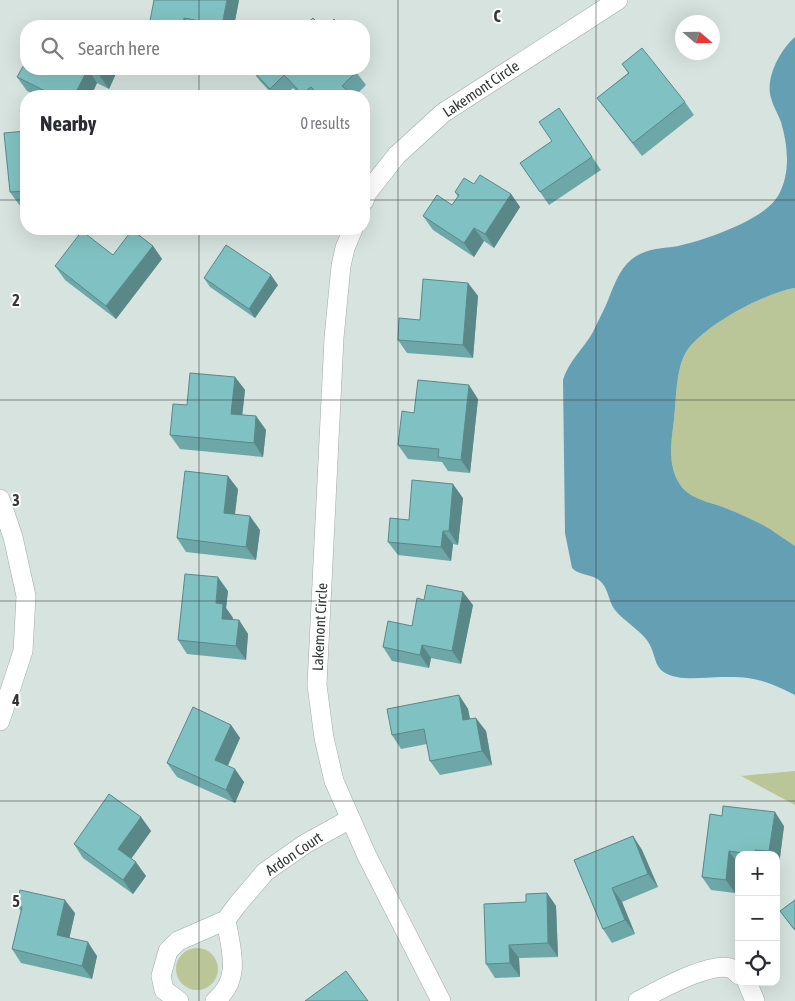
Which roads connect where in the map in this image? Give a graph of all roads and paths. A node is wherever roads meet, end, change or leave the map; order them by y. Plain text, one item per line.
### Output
1 (618, 0) edge
2 (370, 189) edge
3 (350, 235) edge
4 (0, 499) edge
5 (0, 721) edge
6 (350, 819) junction
7 (226, 920) junction
8 (735, 972) edge
9 (749, 986) edge
10 (179, 1001) edge
11 (215, 1001) edge
12 (441, 1001) edge
13 (638, 1001) edge
14 (755, 1001) edge

1 - 2 street, Lakemont Circle
3 - 6 street, Lakemont Circle
4 - 5 street
6 - 7 street, Ardon Court
6 - 12 street, Lakemont Circle
7 - 10 street
7 - 11 street
8 - 13 street
9 - 14 street

